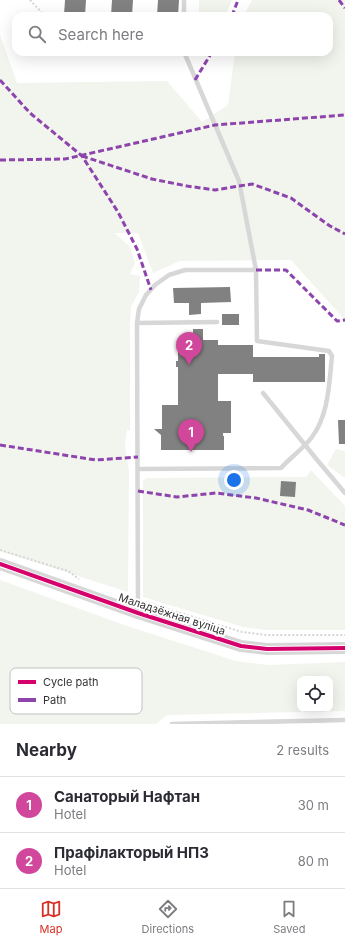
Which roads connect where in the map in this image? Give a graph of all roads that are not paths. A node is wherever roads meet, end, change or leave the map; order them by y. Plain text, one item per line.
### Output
1 (184, 0) edge
2 (184, 12) edge
3 (186, 56) edge
4 (256, 270) junction
5 (217, 322) dead end
6 (137, 323) junction
7 (263, 393) dead end
8 (304, 445) junction
9 (138, 469) junction
10 (345, 493) edge
11 (0, 564) edge
12 (138, 613) junction
13 (345, 648) edge
14 (345, 720) edge
15 (172, 724) edge

1 - 2 lane
3 - 4 lane
4 - 6 lane
4 - 8 lane
5 - 6 lane
6 - 9 lane
7 - 8 lane
8 - 9 lane
8 - 10 lane
9 - 12 lane
11 - 12 street, Маладзёжная вуліца
12 - 13 street, Маладзёжная вуліца
14 - 15 lane

